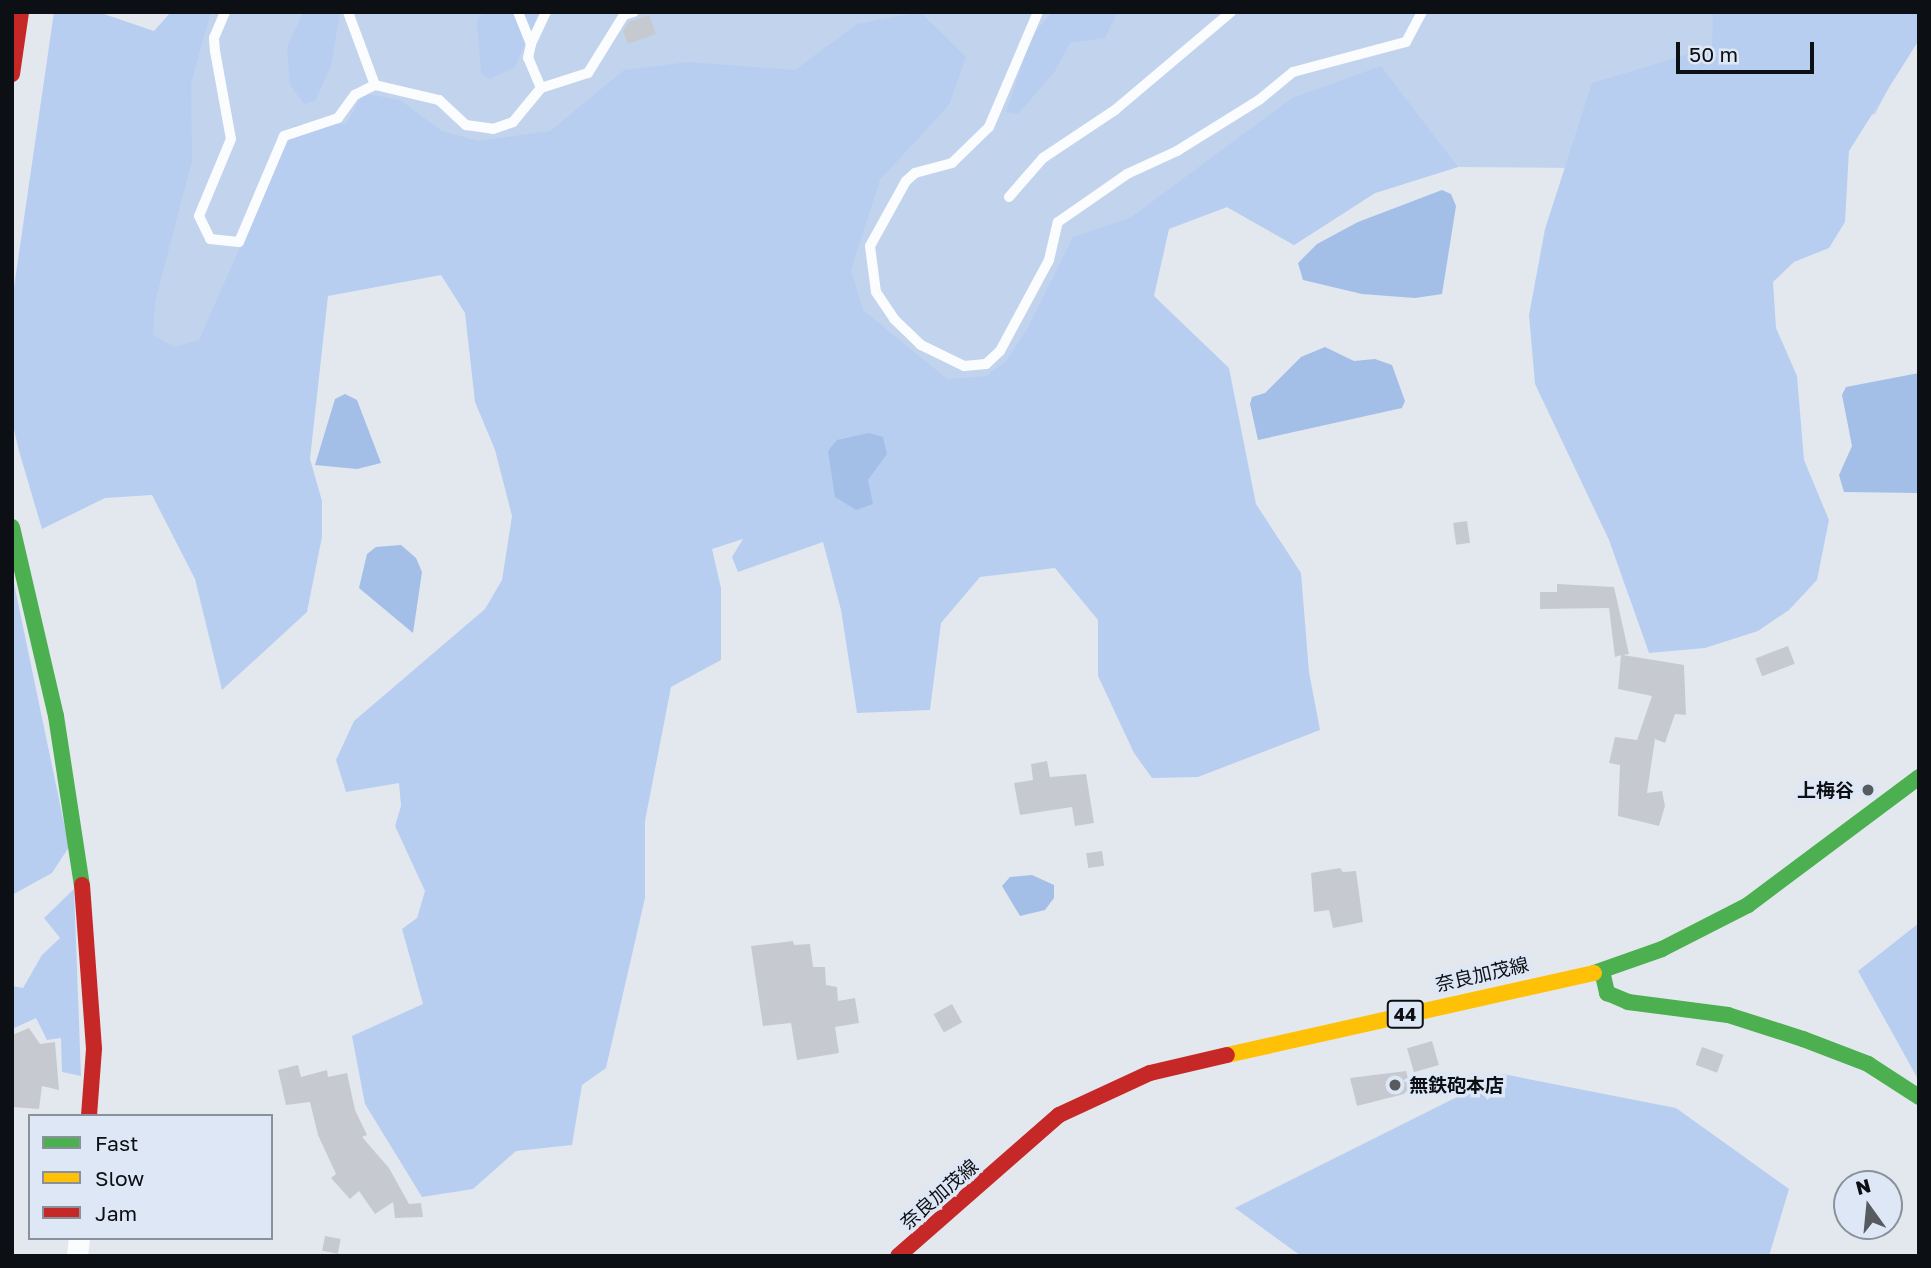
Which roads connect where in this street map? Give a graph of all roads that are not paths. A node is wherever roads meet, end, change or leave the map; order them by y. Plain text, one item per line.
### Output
1 (21, 12) edge
2 (225, 12) edge
3 (348, 12) edge
4 (518, 12) edge
5 (546, 12) edge
6 (634, 12) edge
7 (1038, 12) edge
8 (1231, 12) edge
9 (1422, 12) edge
10 (531, 44) junction
11 (12, 74) edge
12 (375, 85) junction
13 (541, 88) junction
14 (1009, 197) dead end
15 (12, 527) edge
16 (1919, 776) edge
17 (1602, 971) junction
18 (1919, 1097) edge
19 (89, 1114) edge
20 (898, 1256) edge

1 - 11 main road
2 - 12 lane
3 - 12 lane
4 - 10 lane
5 - 10 lane
6 - 13 lane
7 - 9 lane
8 - 14 lane
10 - 13 lane
12 - 13 lane
15 - 19 main road
16 - 17 main road, 奈良加茂線 / 44
17 - 18 main road
17 - 20 main road, 奈良加茂線 / 44

